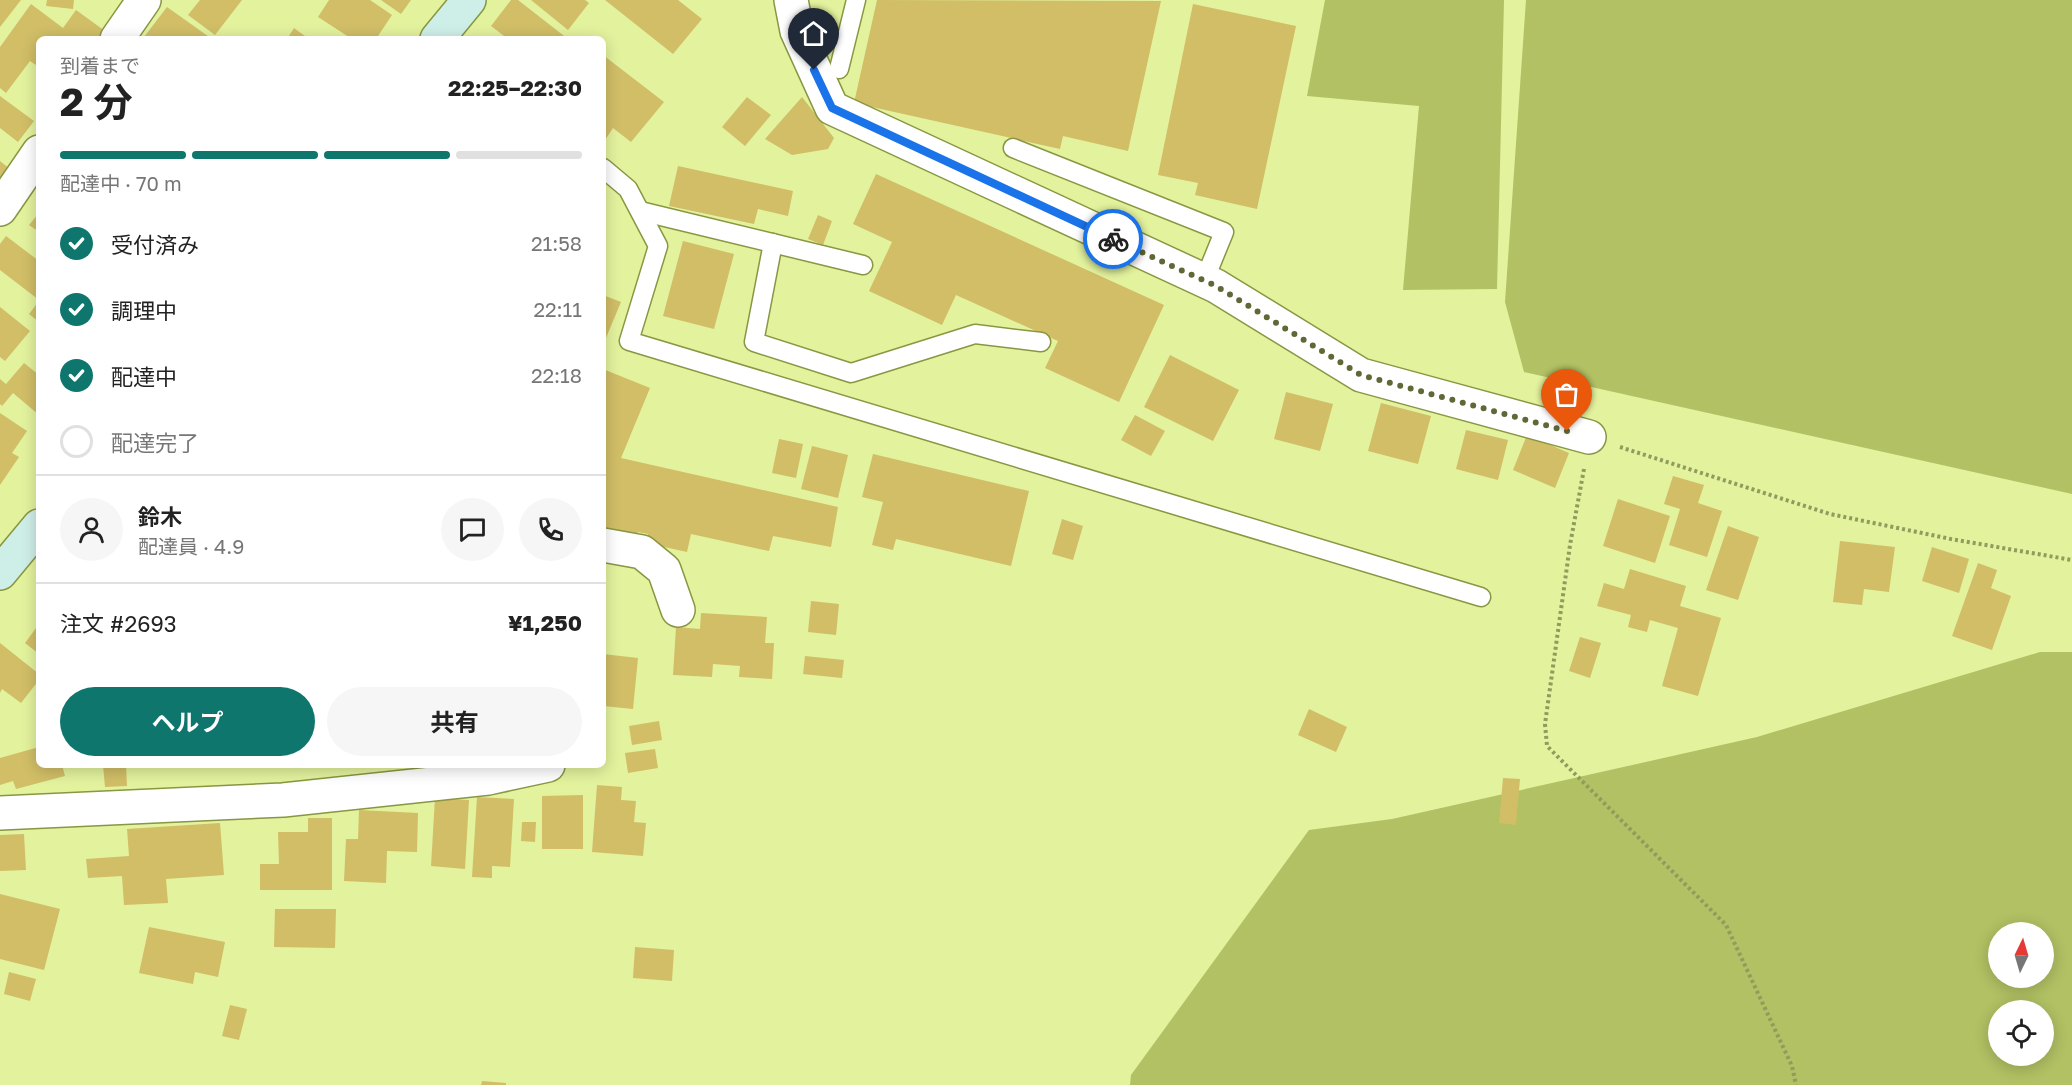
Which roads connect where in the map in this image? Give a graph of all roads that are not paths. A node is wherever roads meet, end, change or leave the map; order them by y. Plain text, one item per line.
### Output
1 (144, 0) edge
2 (469, 0) edge
3 (791, 0) edge
4 (856, 0) edge
5 (119, 36) edge
6 (444, 36) edge
7 (839, 69) dead end
8 (1013, 148) dead end
9 (36, 156) edge
10 (606, 171) edge
11 (0, 209) edge
12 (640, 211) junction
13 (773, 243) junction
14 (863, 265) dead end
15 (1204, 280) junction
16 (1041, 342) dead end
17 (1589, 437) road end
18 (36, 530) edge
19 (606, 546) edge
20 (0, 573) edge
21 (1481, 597) dead end
22 (678, 610) dead end
23 (534, 768) edge
24 (0, 813) edge

1 - 5 street
2 - 6 main road
3 - 15 street
4 - 7 lane
8 - 15 lane
9 - 11 street
10 - 12 lane
12 - 13 lane
12 - 21 lane
13 - 14 lane
13 - 16 lane
15 - 17 street
18 - 20 main road
19 - 22 street
23 - 24 street

